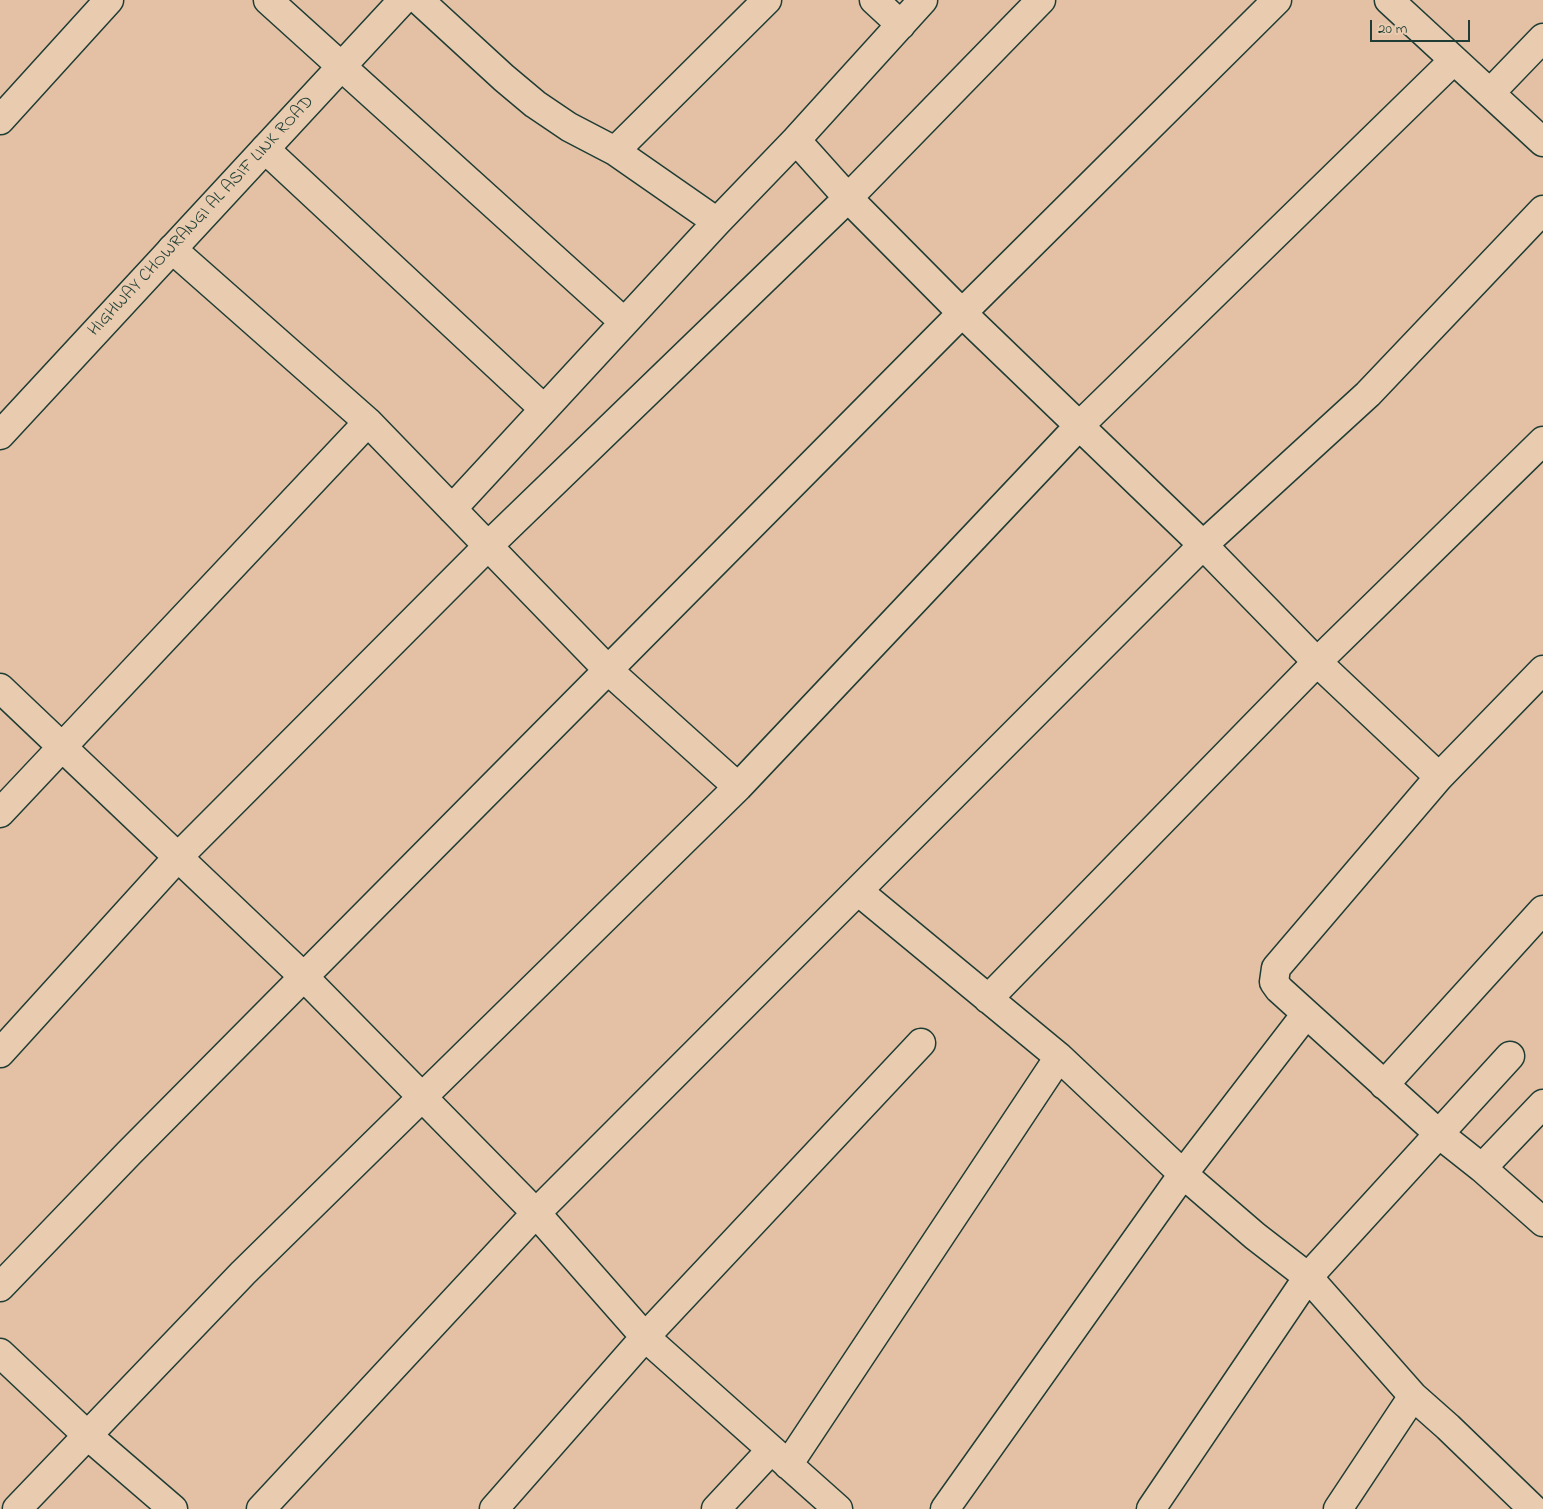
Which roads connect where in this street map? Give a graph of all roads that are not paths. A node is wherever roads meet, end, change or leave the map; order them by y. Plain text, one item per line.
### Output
1 (109, 0) edge
2 (268, 0) edge
3 (403, 0) edge
4 (419, 0) edge
5 (768, 0) edge
6 (874, 0) edge
7 (923, 0) edge
8 (1040, 0) edge
9 (1277, 0) edge
10 (1389, 0) edge
11 (901, 24) junction
12 (1543, 38) edge
13 (1454, 60) junction
14 (342, 67) junction
15 (1490, 93) junction
16 (0, 120) edge
17 (796, 140) junction
18 (1543, 142) edge
19 (265, 149) junction
20 (615, 151) junction
21 (848, 198) junction
22 (1543, 210) edge
23 (717, 222) junction
24 (172, 250) junction
25 (962, 313) junction
26 (624, 322) junction
27 (544, 409) junction
28 (368, 422) junction
29 (1078, 427) junction
30 (0, 435) edge
31 (1543, 441) edge
32 (452, 508) junction
33 (1203, 545) junction
34 (488, 546) junction
35 (1317, 662) junction
36 (609, 670) junction
37 (1543, 670) edge
38 (0, 688) edge
39 (63, 747) junction
40 (1440, 777) junction
41 (738, 787) junction
42 (0, 813) edge
43 (178, 857) junction
44 (858, 891) junction
45 (1543, 910) edge
46 (304, 977) junction
47 (988, 999) junction
48 (1306, 1014) junction
49 (921, 1043) dead end
50 (0, 1053) edge
51 (1510, 1056) dead end
52 (1059, 1057) junction
53 (1384, 1084) junction
54 (421, 1097) junction
55 (1543, 1104) edge
56 (1439, 1134) junction
57 (1482, 1168) junction
58 (1183, 1174) junction
59 (536, 1213) junction
60 (1543, 1222) edge
61 (1308, 1277) junction
62 (0, 1287) edge
63 (645, 1337) junction
64 (0, 1353) edge
65 (1413, 1396) junction
66 (87, 1435) junction
67 (779, 1458) junction
68 (17, 1509) edge
69 (173, 1509) edge
70 (261, 1509) edge
71 (494, 1509) edge
72 (716, 1509) edge
73 (838, 1509) edge
74 (945, 1509) edge
75 (1151, 1509) edge
76 (1338, 1509) edge
77 (1533, 1509) edge

1 - 16 street
2 - 14 street
3 - 14 street, HIGHWAY CHOWRANGI AL ASIF LINK ROAD
4 - 20 street
5 - 20 street
6 - 11 street
7 - 11 street
8 - 21 street
9 - 25 street
10 - 13 street
11 - 17 street
12 - 15 street
13 - 15 street
13 - 29 street
14 - 19 street, HIGHWAY CHOWRANGI AL ASIF LINK ROAD
14 - 26 street
15 - 18 street
17 - 21 street
17 - 23 street
19 - 24 street, HIGHWAY CHOWRANGI AL ASIF LINK ROAD
19 - 27 street
20 - 23 street
21 - 25 street
21 - 34 street
22 - 33 street
23 - 26 street
24 - 28 street
24 - 30 street, HIGHWAY CHOWRANGI AL ASIF LINK ROAD
25 - 29 street
25 - 36 street
26 - 27 street
27 - 32 street
28 - 32 street
28 - 39 street
29 - 33 street
29 - 41 street
31 - 35 street
32 - 34 street
33 - 35 street
33 - 44 street
34 - 36 street
34 - 43 street
35 - 40 street
35 - 47 street
36 - 41 street
36 - 46 street
37 - 40 street
38 - 39 street
39 - 42 street
39 - 43 street
40 - 48 street
41 - 54 street
43 - 46 street
43 - 50 street
44 - 47 street
44 - 59 street
45 - 53 street
46 - 54 street
46 - 62 street
47 - 52 street
48 - 53 street
48 - 58 street
49 - 63 street
51 - 56 street
52 - 58 street
52 - 67 street
53 - 56 street
54 - 59 street
54 - 66 street
55 - 57 street
56 - 57 street
56 - 61 street
57 - 60 street
58 - 61 street
58 - 74 street
59 - 63 street
59 - 70 street
61 - 65 street
61 - 75 street
63 - 67 street
63 - 71 street
64 - 66 street
65 - 76 street
65 - 77 street
66 - 68 street
66 - 69 street
67 - 72 street
67 - 73 street

